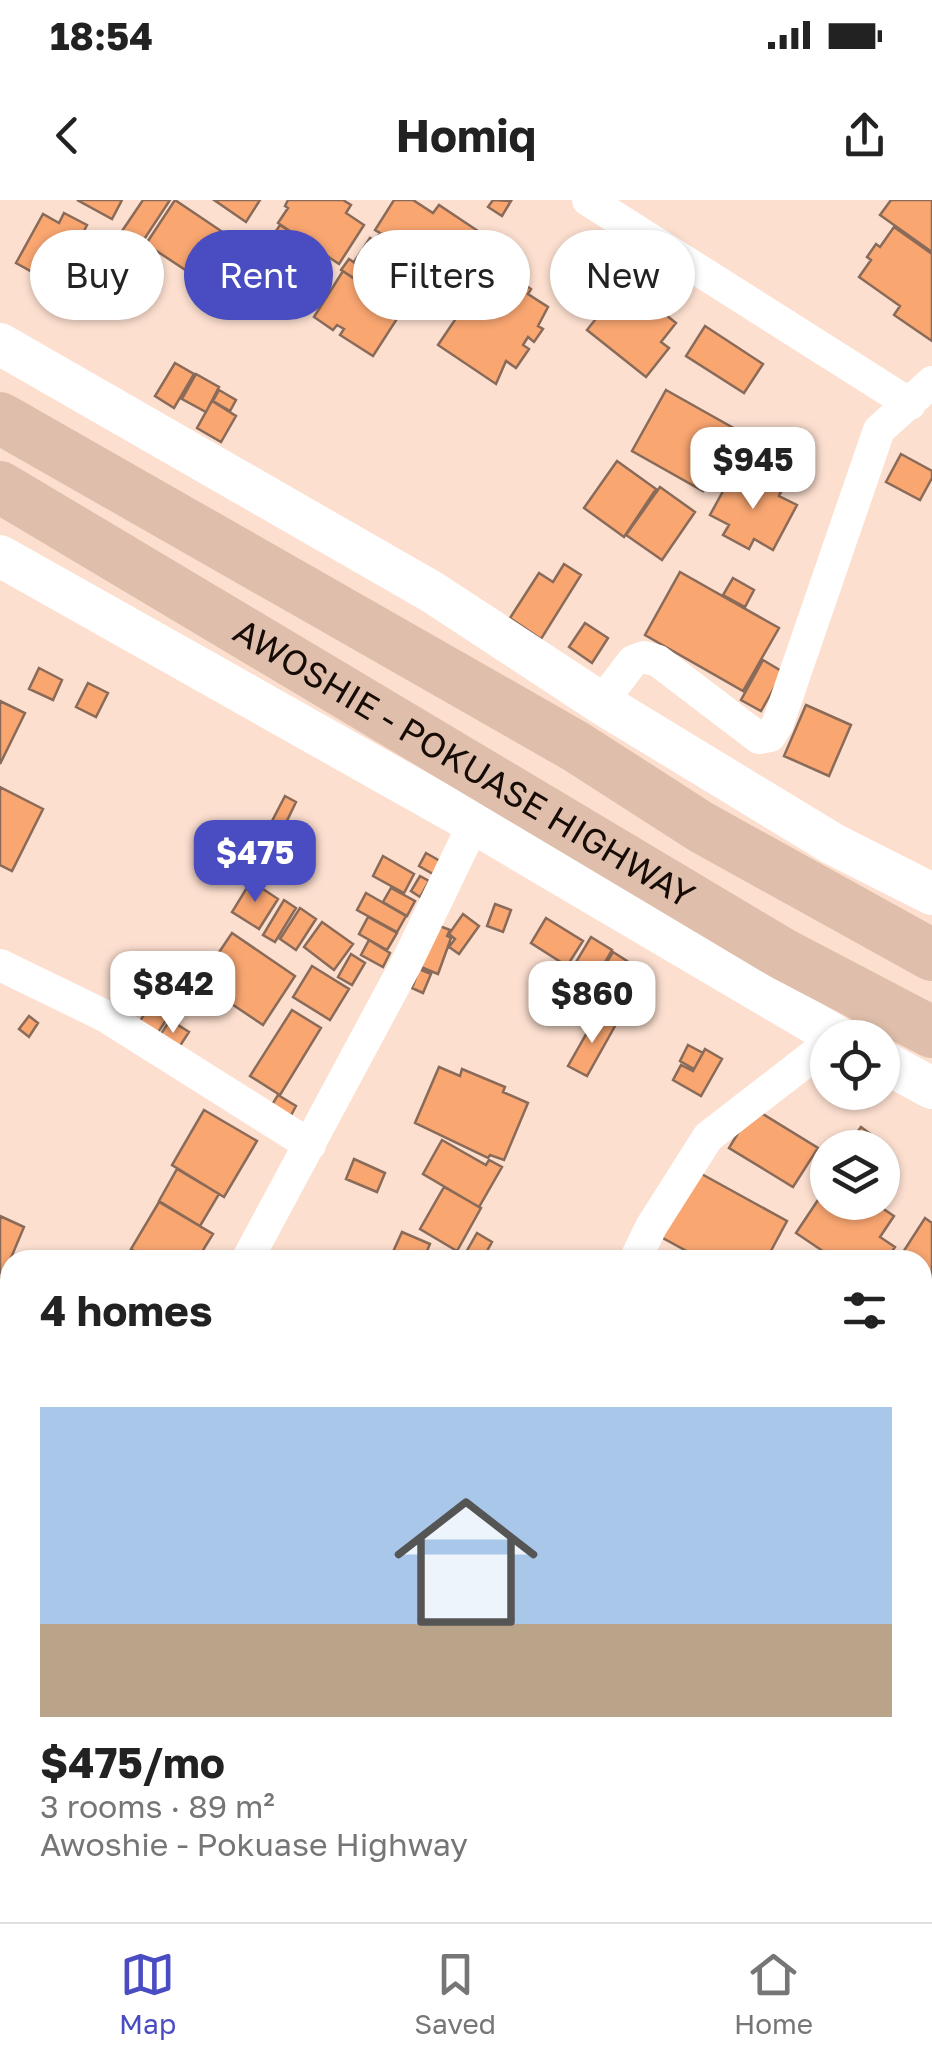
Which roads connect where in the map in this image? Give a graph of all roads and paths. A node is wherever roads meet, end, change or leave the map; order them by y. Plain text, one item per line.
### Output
1 (588, 200) edge
2 (0, 344) edge
3 (921, 393) edge
4 (0, 418) edge
5 (0, 487) edge
6 (0, 556) edge
7 (601, 703) junction
8 (474, 824) junction
9 (701, 827) junction
10 (648, 871) junction
11 (932, 894) edge
12 (932, 955) edge
13 (0, 965) edge
14 (810, 1021) edge
15 (932, 1032) edge
16 (810, 1058) edge
17 (900, 1071) edge
18 (932, 1088) edge
19 (310, 1145) junction
20 (252, 1250) edge
21 (640, 1250) edge

1 - 3 street
2 - 7 street
3 - 7 street
4 - 9 main road, AWOSHIE - POKUASE HIGHWAY
5 - 10 main road, AWOSHIE - POKUASE HIGHWAY
6 - 8 street
7 - 11 street
8 - 14 street
8 - 19 street
9 - 10 main road
9 - 12 main road, AWOSHIE - POKUASE HIGHWAY
10 - 15 main road, AWOSHIE - POKUASE HIGHWAY
13 - 19 street
16 - 21 street
17 - 18 street
19 - 20 street

